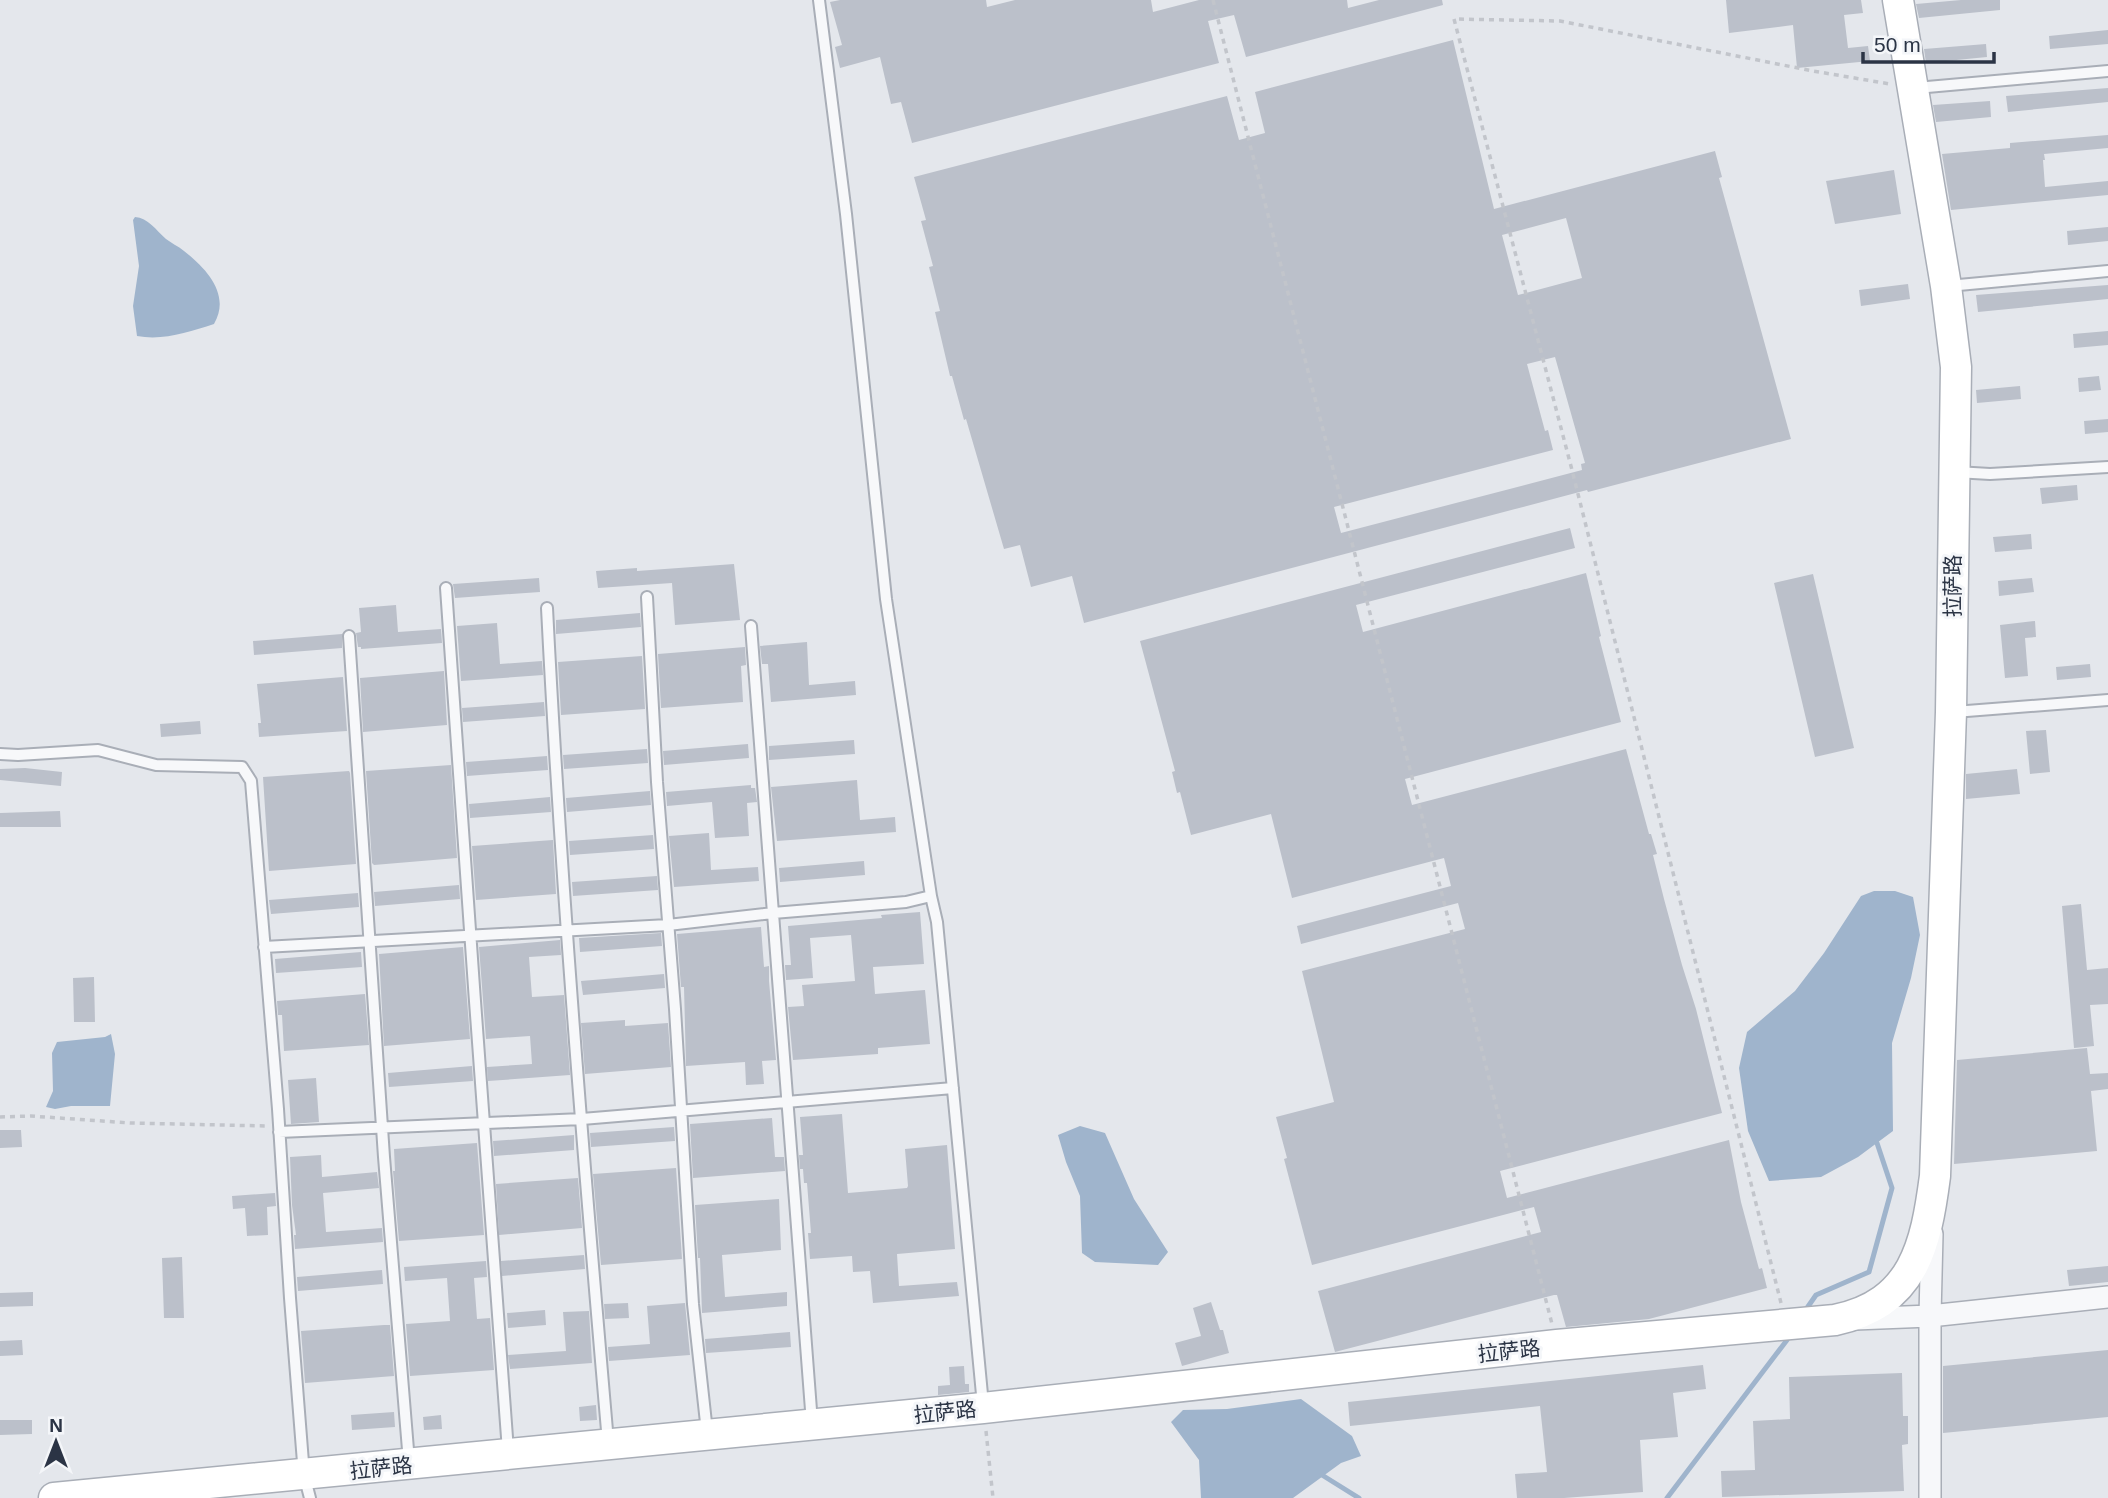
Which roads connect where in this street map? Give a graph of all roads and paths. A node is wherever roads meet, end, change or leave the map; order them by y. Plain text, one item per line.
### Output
1 (819, 0) edge
2 (1213, 0) edge
3 (1898, 0) edge
4 (2108, 71) edge
5 (1913, 88) junction
6 (2108, 271) edge
7 (1946, 286) junction
8 (2108, 467) edge
9 (1953, 472) junction
10 (446, 588) dead end
11 (647, 597) dead end
12 (547, 608) dead end
13 (751, 626) dead end
14 (349, 636) dead end
15 (2108, 700) edge
16 (1951, 712) junction
17 (0, 754) edge
18 (931, 896) junction
19 (773, 913) junction
20 (668, 925) junction
21 (568, 930) junction
22 (471, 937) junction
23 (369, 940) junction
24 (264, 947) junction
25 (953, 1088) junction
26 (788, 1102) junction
27 (681, 1110) junction
28 (0, 1117) edge
29 (582, 1119) junction
30 (483, 1124) junction
31 (382, 1126) junction
32 (279, 1130) junction
33 (1935, 1176) junction
34 (2108, 1297) edge
35 (1930, 1315) junction
36 (1835, 1321) junction
37 (1788, 1325) junction
38 (1557, 1345) junction
39 (983, 1408) junction
40 (812, 1425) junction
41 (707, 1436) junction
42 (608, 1445) junction
43 (509, 1455) junction
44 (410, 1465) junction
45 (307, 1487) edge
46 (54, 1498) edge
47 (993, 1498) edge
48 (1930, 1498) edge

1 - 18 lane
2 - 38 path
3 - 5 street, 拉萨路
4 - 5 lane
5 - 7 street, 拉萨路
5 - 37 path
6 - 7 lane
7 - 9 street, 拉萨路
8 - 9 lane
9 - 16 street, 拉萨路
10 - 22 lane
11 - 20 lane
12 - 21 lane
13 - 19 lane
14 - 23 lane
15 - 16 lane
16 - 33 street, 拉萨路
17 - 24 lane
18 - 19 lane
18 - 25 lane
19 - 20 lane
19 - 26 lane
20 - 21 lane
20 - 27 lane
21 - 22 lane
21 - 29 lane
22 - 23 lane
22 - 30 lane
23 - 24 lane
23 - 31 lane
24 - 32 lane
25 - 26 lane
25 - 39 lane
26 - 27 lane
26 - 40 lane
27 - 29 lane
27 - 41 lane
28 - 32 path
29 - 30 lane
29 - 42 lane
30 - 31 lane
30 - 43 lane
31 - 32 lane
31 - 44 lane
32 - 45 lane
33 - 35 street, 拉萨路
33 - 36 street, 拉萨路
34 - 35 street
35 - 36 street, 拉萨路
35 - 48 street
36 - 37 street, 拉萨路
37 - 38 street, 拉萨路
38 - 39 street, 拉萨路
39 - 40 street, 拉萨路
39 - 47 path
40 - 41 street, 拉萨路
41 - 42 street, 拉萨路
42 - 43 street, 拉萨路
43 - 44 street, 拉萨路
44 - 45 street, 拉萨路
45 - 46 street, 拉萨路

